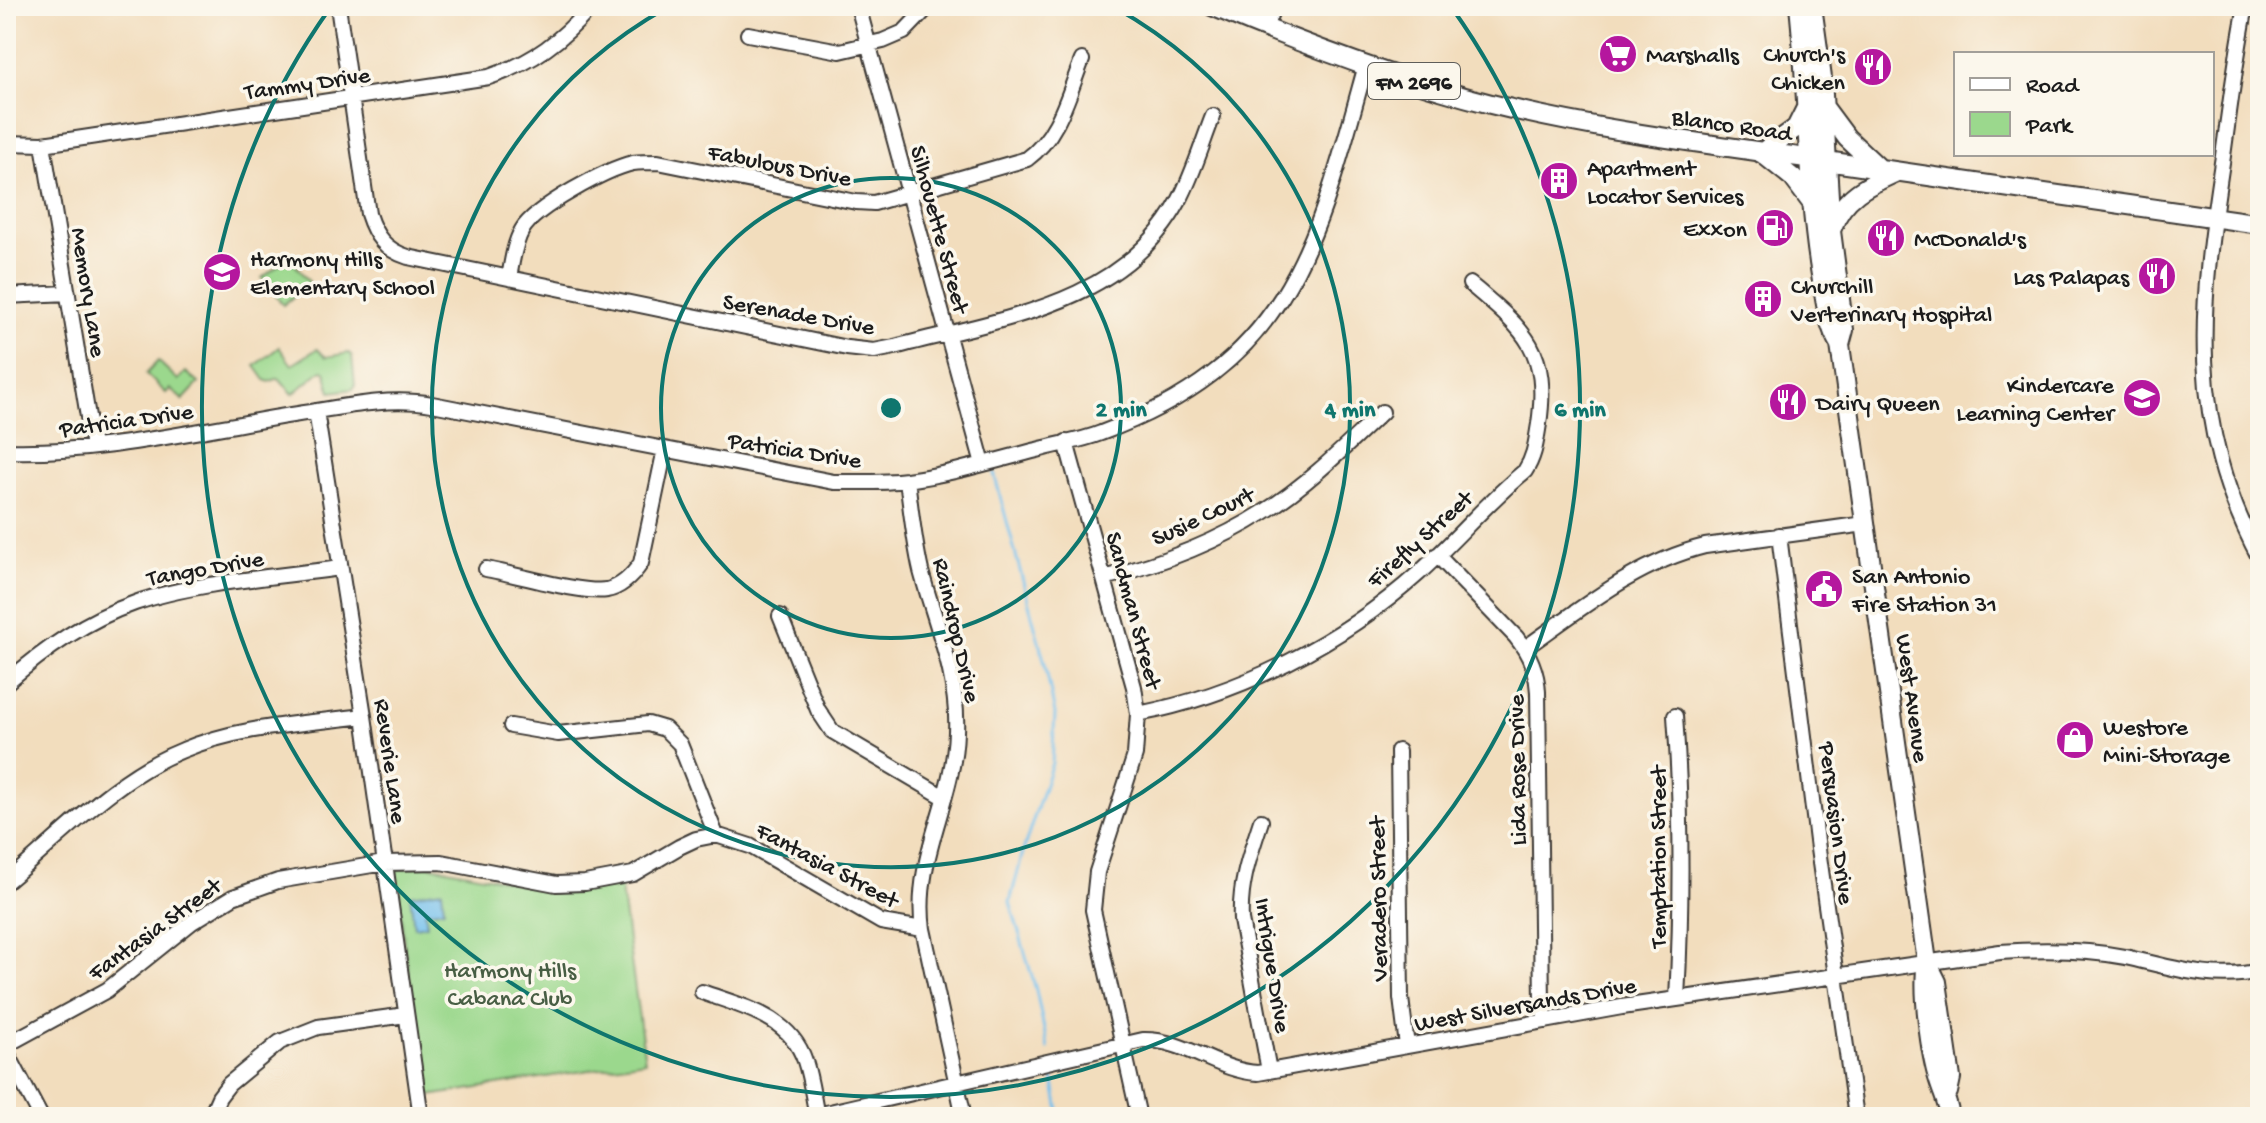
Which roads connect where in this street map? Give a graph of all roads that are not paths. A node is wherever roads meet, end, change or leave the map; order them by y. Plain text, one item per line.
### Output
1 (338, 6) edge
2 (592, 6) edge
3 (858, 6) edge
4 (929, 6) edge
5 (1212, 6) edge
6 (1274, 6) edge
7 (1799, 6) edge
8 (1812, 6) edge
9 (2246, 6) edge
10 (1265, 27) junction
11 (748, 34) dead end
12 (869, 45) junction
13 (1082, 60) dead end
14 (1366, 65) junction
15 (352, 98) junction
16 (1815, 104) junction
17 (1213, 116) dead end
18 (6, 143) edge
19 (43, 144) junction
20 (1761, 153) junction
21 (1818, 160) junction
22 (1889, 171) junction
23 (910, 194) junction
24 (1811, 202) junction
25 (2214, 218) junction
26 (2260, 224) edge
27 (1831, 231) junction
28 (509, 278) junction
29 (1470, 284) dead end
30 (68, 293) junction
31 (6, 296) edge
32 (946, 333) junction
33 (1840, 345) junction
34 (316, 411) junction
35 (1382, 412) dead end
36 (1066, 442) junction
37 (93, 447) junction
38 (665, 449) junction
39 (6, 451) edge
40 (983, 464) junction
41 (907, 480) junction
42 (1865, 524) junction
43 (1779, 535) junction
44 (1437, 555) junction
45 (2260, 559) edge
46 (340, 568) junction
47 (486, 569) dead end
48 (1104, 578) junction
49 (780, 616) dead end
50 (1525, 648) junction
51 (7, 682) edge
52 (1138, 714) junction
53 (364, 716) junction
54 (1675, 716) dead end
55 (511, 726) dead end
56 (1398, 751) dead end
57 (944, 797) junction
58 (1261, 821) dead end
59 (716, 835) junction
60 (384, 863) junction
61 (6, 882) edge
62 (923, 929) junction
63 (1927, 962) junction
64 (2260, 971) edge
65 (1835, 976) junction
66 (702, 992) dead end
67 (1677, 999) junction
68 (406, 1015) junction
69 (1546, 1021) junction
70 (1122, 1045) junction
71 (1407, 1046) junction
72 (6, 1048) edge
73 (1269, 1071) junction
74 (956, 1083) junction
75 (817, 1116) edge
76 (41, 1117) edge
77 (210, 1117) edge
78 (421, 1117) edge
79 (808, 1117) edge
80 (964, 1117) edge
81 (1139, 1117) edge
82 (1856, 1117) edge
83 (1950, 1117) edge

1 - 15 street
2 - 15 street, Tammy Drive
3 - 12 street, Silhouette Street
4 - 12 street
5 - 10 main road, Blanco Road / FM 2696
6 - 10 street
7 - 16 main road, West Avenue
8 - 16 main road, West Avenue
9 - 25 street
10 - 14 main road, Blanco Road / FM 2696
11 - 12 street
12 - 23 street, Silhouette Street
13 - 23 street, Fabulous Drive
14 - 20 main road, Blanco Road / FM 2696
14 - 36 street, Patricia Drive
15 - 19 street, Tammy Drive
15 - 28 street, Serenade Drive
16 - 20 main road
16 - 21 main road, West Avenue
16 - 22 main road
17 - 32 street, Serenade Drive
18 - 19 street, Tammy Drive
19 - 30 street, Memory Lane
20 - 21 main road, Blanco Road / FM 2696
20 - 24 main road
21 - 22 main road, Blanco Road / FM 2696
21 - 24 main road, West Avenue
21 - 27 main road, West Avenue
22 - 25 main road, Blanco Road / FM 2696
22 - 27 main road
23 - 28 street, Fabulous Drive
23 - 32 street, Silhouette Street
24 - 33 main road, West Avenue
25 - 26 main road, Blanco Road / FM 2696
25 - 45 street
27 - 33 main road, West Avenue
28 - 32 street, Serenade Drive
29 - 44 street, Firefly Street
30 - 31 street
30 - 37 street, Memory Lane
32 - 40 street, Silhouette Street
33 - 42 main road, West Avenue
34 - 37 street, Patricia Drive
34 - 38 street, Patricia Drive
34 - 46 street, Reverie Lane
35 - 48 street, Susie Court
36 - 40 street, Patricia Drive
36 - 48 street, Sandman Street
37 - 39 street, Patricia Drive
38 - 41 street, Patricia Drive
38 - 47 street
40 - 41 street, Patricia Drive
41 - 57 street, Raindrop Drive
42 - 43 street
42 - 63 main road, West Avenue
43 - 50 street
43 - 65 street, Persuasion Drive
44 - 50 street, Lida Rose Drive
44 - 52 street, Firefly Street
46 - 51 street, Tango Drive
46 - 53 street, Reverie Lane
48 - 52 street, Sandman Street
49 - 57 street
50 - 69 street, Lida Rose Drive
52 - 70 street, Sandman Street
53 - 60 street, Reverie Lane
53 - 61 street
54 - 67 street, Temptation Street
55 - 59 street
56 - 71 street, Veradero Street
57 - 62 street, Raindrop Drive
58 - 73 street, Intrigue Drive
59 - 60 street, Fantasia Street
59 - 62 street, Fantasia Street
60 - 68 street, Reverie Lane
60 - 72 street, Fantasia Street
62 - 74 street, Raindrop Drive
63 - 64 street, West Silversands Drive
63 - 65 street, West Silversands Drive
63 - 83 main road, West Avenue
65 - 67 street, West Silversands Drive
65 - 82 street, Persuasion Drive
66 - 75 street
67 - 69 street, West Silversands Drive
68 - 77 street
68 - 78 street, Reverie Lane
69 - 71 street, West Silversands Drive
70 - 73 street, West Silversands Drive
70 - 74 street, West Silversands Drive
70 - 81 street, Sandman Street
71 - 73 street, West Silversands Drive
72 - 76 street
74 - 75 street, West Silversands Drive
74 - 80 street, Raindrop Drive
75 - 79 street, West Silversands Drive

